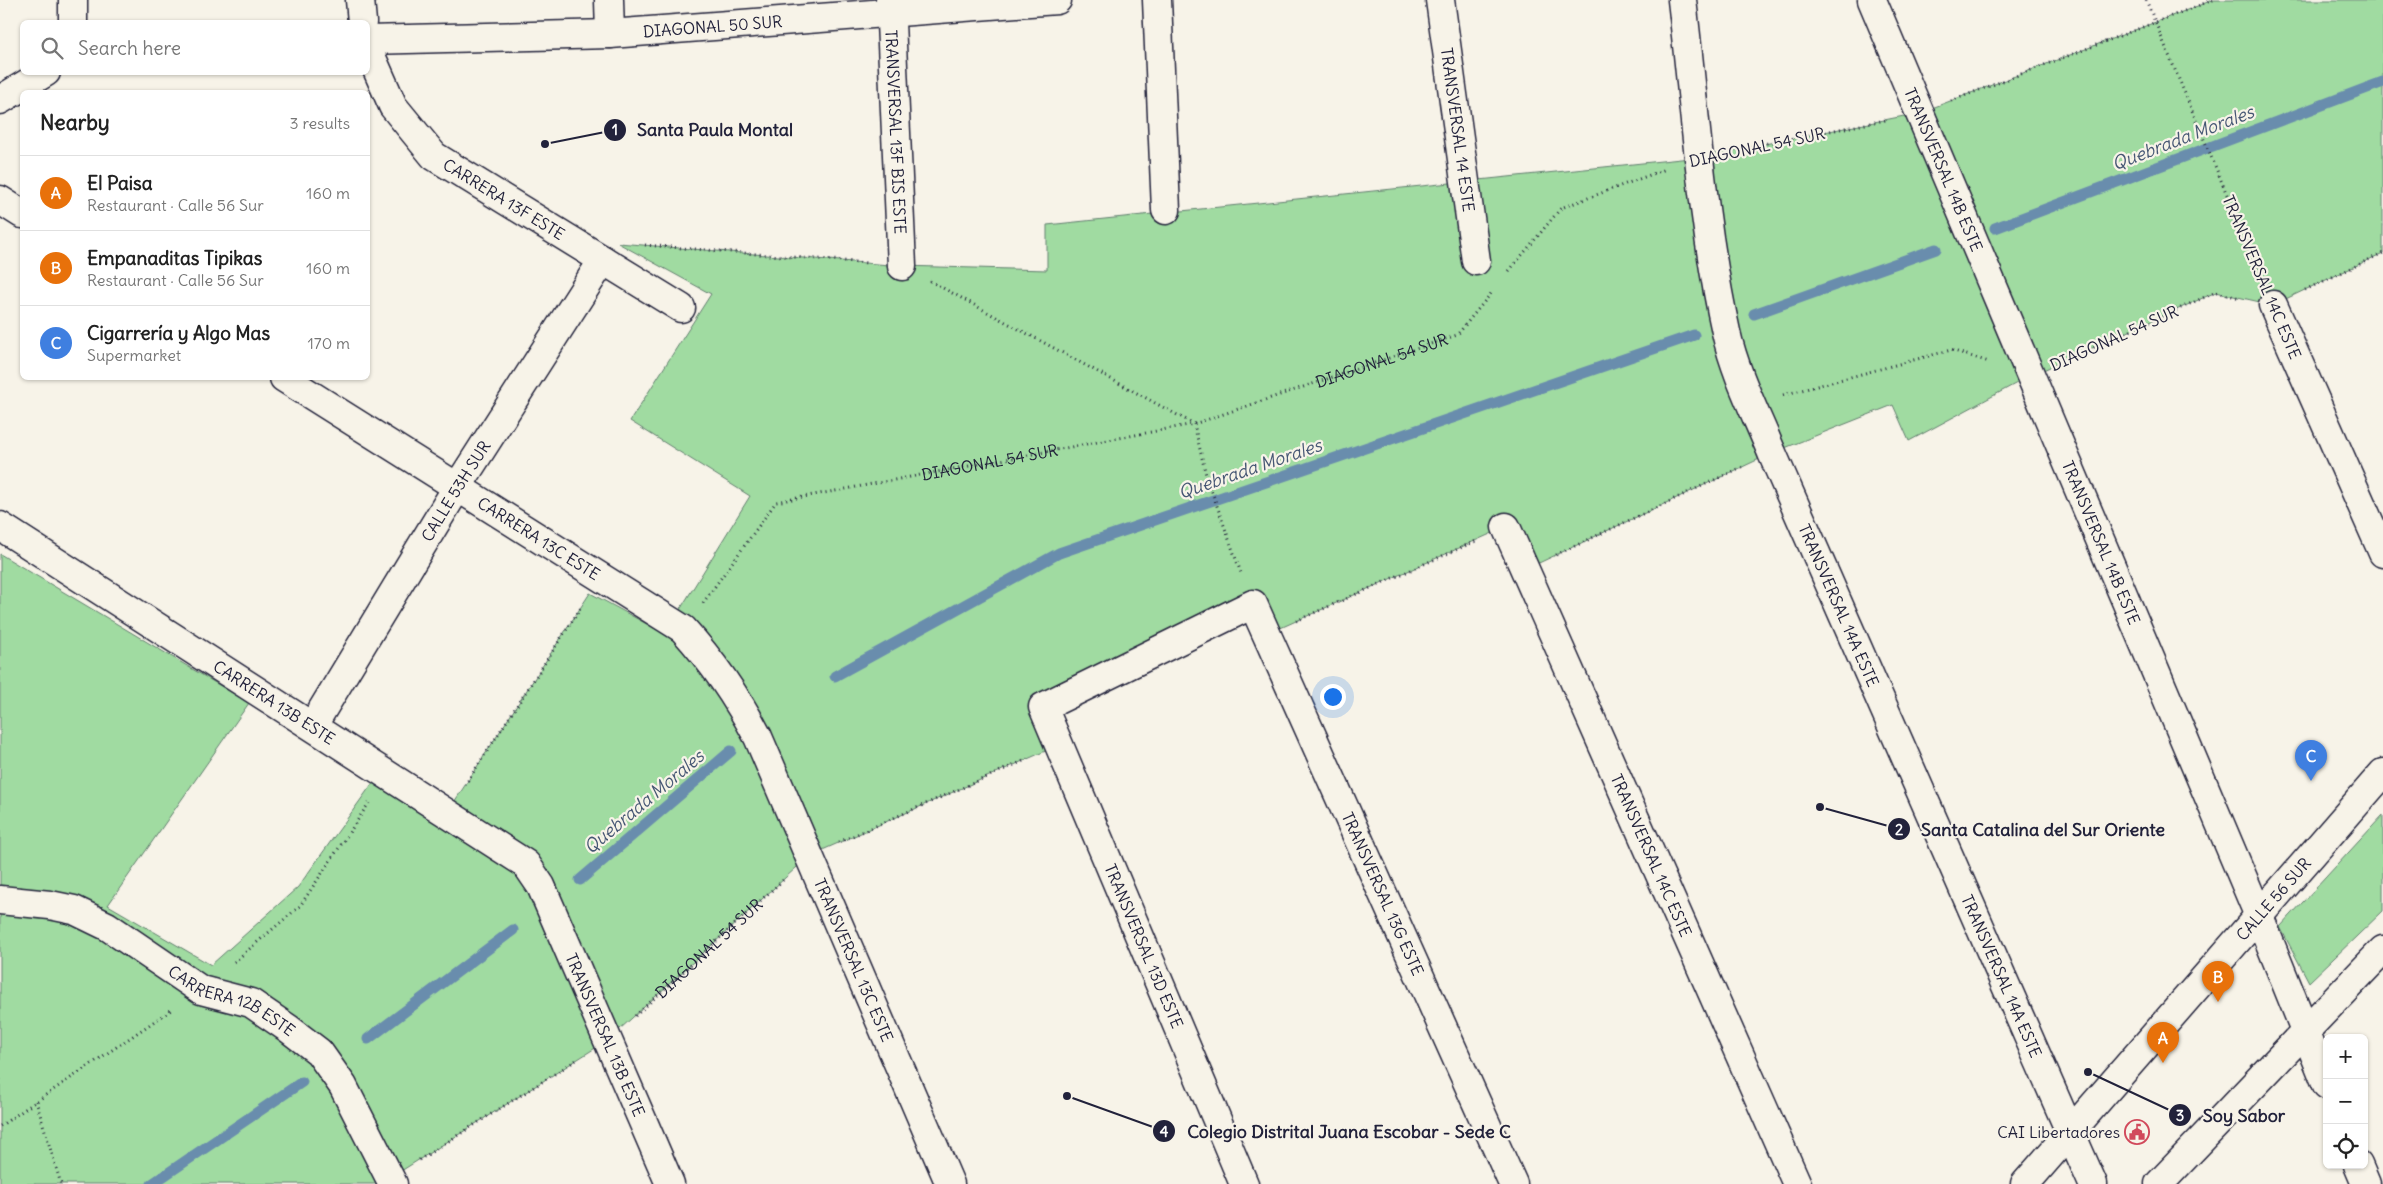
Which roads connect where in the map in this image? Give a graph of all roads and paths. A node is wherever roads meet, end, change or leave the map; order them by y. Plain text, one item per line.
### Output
1 (73, 0) edge
2 (360, 0) edge
3 (609, 0) edge
4 (1057, 0) edge
5 (1157, 0) edge
6 (1440, 0) edge
7 (1682, 0) edge
8 (1872, 0) edge
9 (2146, 0) edge
10 (2213, 0) edge
11 (890, 7) edge
12 (74, 20) edge
13 (362, 20) edge
14 (2155, 22) junction
15 (610, 34) junction
16 (370, 40) edge
17 (370, 54) edge
18 (41, 75) edge
19 (0, 100) edge
20 (1920, 113) junction
21 (1700, 157) junction
22 (0, 200) edge
23 (1166, 210) dead end
24 (20, 213) edge
25 (638, 244) dead end
26 (2383, 253) edge
27 (603, 260) junction
28 (1476, 261) dead end
29 (902, 266) junction
30 (1507, 274) dead end
31 (1495, 289) dead end
32 (2273, 305) junction
33 (681, 308) dead end
34 (2030, 376) junction
35 (287, 380) edge
36 (1752, 403) junction
37 (1194, 424) junction
38 (1772, 453) junction
39 (458, 486) junction
40 (0, 526) edge
41 (1506, 527) joint
42 (2383, 553) edge
43 (1524, 570) junction
44 (601, 577) junction
45 (1253, 604) junction
46 (683, 629) junction
47 (1267, 634) junction
48 (313, 725) junction
49 (758, 737) joint
50 (1059, 745) junction
51 (2383, 773) edge
52 (447, 813) junction
53 (809, 856) junction
54 (541, 886) joint
55 (0, 900) edge
56 (2259, 916) junction
57 (2383, 950) edge
58 (2306, 1032) junction
59 (608, 1040) junction
60 (2325, 1079) edge
61 (36, 1101) dead end
62 (2072, 1131) junction
63 (2360, 1169) edge
64 (391, 1181) edge
65 (61, 1184) edge
66 (670, 1184) edge
67 (950, 1184) edge
68 (1244, 1184) edge
69 (1513, 1184) edge
70 (1797, 1184) edge
71 (2025, 1184) edge
72 (2093, 1184) edge
73 (2159, 1184) edge
74 (2366, 1184) edge

1 - 12 street
2 - 13 street
3 - 15 street
4 - 11 street, DIAGONAL 50 SUR
5 - 23 street
6 - 28 street, TRANSVERSAL 14 ESTE
7 - 21 street, TRANSVERSAL 14A ESTE
8 - 20 street, TRANSVERSAL 14B ESTE
9 - 14 path, TRANSVERSAL 14C ESTE
10 - 14 path, DIAGONAL 54 SUR
11 - 15 street, DIAGONAL 50 SUR
11 - 29 street, TRANSVERSAL 13F BIS ESTE
14 - 20 path, DIAGONAL 54 SUR
14 - 32 path, TRANSVERSAL 14C ESTE
15 - 16 street, DIAGONAL 50 SUR
17 - 27 street, CARRERA 13F ESTE
18 - 19 street
20 - 21 path, DIAGONAL 54 SUR
20 - 34 street, TRANSVERSAL 14B ESTE
21 - 30 path, DIAGONAL 54 SUR
21 - 36 street, TRANSVERSAL 14A ESTE
22 - 24 street
25 - 29 path
26 - 32 path
27 - 33 street, CARRERA 13F ESTE
27 - 39 street, CALLE 53H SUR
29 - 37 path
31 - 37 path, DIAGONAL 54 SUR
32 - 34 path, DIAGONAL 54 SUR
32 - 42 street, TRANSVERSAL 14C ESTE
34 - 36 path, DIAGONAL 54 SUR
34 - 56 street, TRANSVERSAL 14B ESTE
35 - 39 street, CARRERA 13C ESTE
36 - 38 street, TRANSVERSAL 14A ESTE
37 - 45 path
37 - 46 path, DIAGONAL 54 SUR
38 - 43 path
38 - 62 street, TRANSVERSAL 14A ESTE
39 - 44 street, CARRERA 13C ESTE
39 - 48 street, CALLE 53H SUR
40 - 48 street, CARRERA 13B ESTE
41 - 43 street, TRANSVERSAL 14C ESTE
41 - 47 path
43 - 70 street, TRANSVERSAL 14C ESTE
44 - 46 street, CARRERA 13C ESTE
44 - 52 path
45 - 47 street, TRANSVERSAL 13G ESTE
45 - 50 street, TRANSVERSAL 13D ESTE
46 - 49 street, CARRERA 13C ESTE
47 - 69 street, TRANSVERSAL 13G ESTE
48 - 52 street, CARRERA 13B ESTE
49 - 53 street, TRANSVERSAL 13C ESTE
50 - 53 path, DIAGONAL 54 SUR
50 - 68 street, TRANSVERSAL 13D ESTE
51 - 56 street, CALLE 56 SUR
52 - 54 street, CARRERA 13B ESTE
53 - 59 path, DIAGONAL 54 SUR
53 - 67 street, TRANSVERSAL 13C ESTE
54 - 59 street, TRANSVERSAL 13B ESTE
55 - 64 street, CARRERA 12B ESTE
56 - 58 street, TRANSVERSAL 14B ESTE
56 - 62 street, CALLE 56 SUR
57 - 58 street
58 - 60 street, TRANSVERSAL 14B ESTE
58 - 73 street
59 - 64 path, DIAGONAL 54 SUR
59 - 66 street, TRANSVERSAL 13B ESTE
61 - 65 path
62 - 71 street, CALLE 56 SUR
62 - 72 street, TRANSVERSAL 14A ESTE
63 - 74 street

